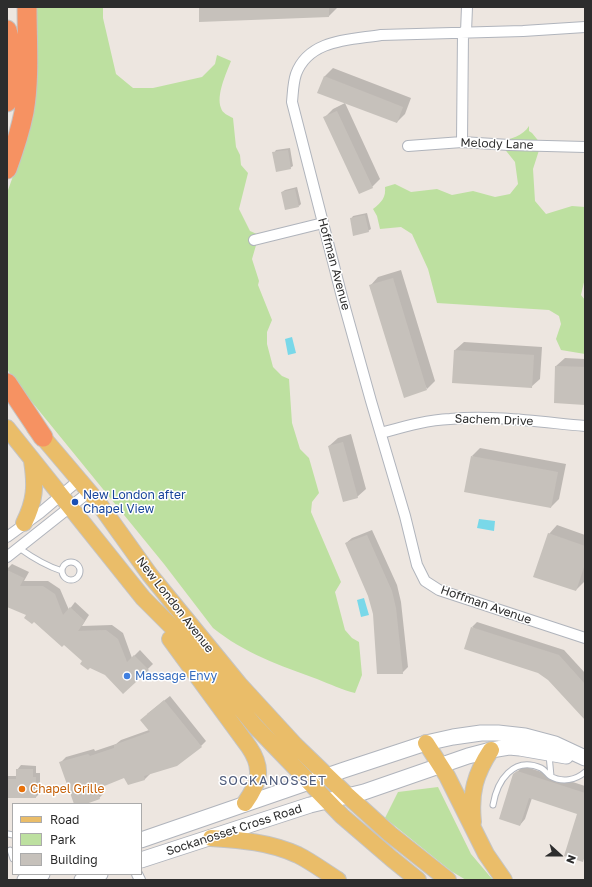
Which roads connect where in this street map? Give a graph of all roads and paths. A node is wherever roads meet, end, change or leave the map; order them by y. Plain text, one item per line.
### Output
1 (27, 7) edge
2 (467, 7) edge
3 (585, 27) edge
4 (7, 30) edge
5 (464, 32) junction
6 (7, 102) edge
7 (462, 142) junction
8 (408, 146) dead end
9 (585, 146) edge
10 (7, 169) edge
11 (323, 222) junction
12 (254, 240) dead end
13 (7, 383) edge
14 (7, 395) edge
15 (585, 426) edge
16 (7, 428) edge
17 (380, 433) junction
18 (43, 437) junction
19 (32, 459) junction
20 (84, 486) junction
21 (65, 501) junction
22 (24, 523) junction
23 (7, 537) edge
24 (19, 548) junction
25 (7, 557) edge
26 (62, 571) dead end
27 (143, 598) junction
28 (585, 638) edge
29 (426, 743) junction
30 (490, 750) junction
31 (549, 753) junction
32 (585, 759) edge
33 (441, 766) junction
34 (585, 772) edge
35 (327, 776) junction
36 (551, 776) junction
37 (309, 782) junction
38 (348, 796) junction
39 (328, 801) junction
40 (245, 803) junction
41 (493, 805) dead end
42 (473, 829) junction
43 (211, 838) junction
44 (142, 840) edge
45 (10, 850) dead end
46 (12, 856) edge
47 (142, 860) edge
48 (39, 875) edge
49 (97, 875) edge
50 (25, 880) edge
51 (82, 880) edge
52 (338, 880) edge
53 (418, 880) edge
54 (448, 880) edge
55 (504, 880) edge

1 - 10 highway
2 - 5 street
3 - 5 street, Hoffman Avenue
4 - 6 highway
5 - 7 street
5 - 11 street, Hoffman Avenue
7 - 8 street, Melody Lane
7 - 9 street, Melody Lane
11 - 12 street
11 - 17 street, Hoffman Avenue
13 - 18 highway
14 - 18 main road, New London Avenue
15 - 17 street, Sachem Drive
16 - 19 main road, New London Avenue
17 - 28 street, Hoffman Avenue
18 - 20 main road, New London Avenue
19 - 21 main road, New London Avenue
19 - 22 main road
20 - 21 street
20 - 21 street
20 - 35 main road, New London Avenue
21 - 22 street
21 - 24 street
21 - 27 main road, New London Avenue
22 - 23 street
24 - 25 street
24 - 26 lane
27 - 37 main road, New London Avenue
27 - 40 main road
29 - 32 street, Sockanosset Cross Road
29 - 33 main road
29 - 35 street, Sockanosset Cross Road
30 - 31 street, Sockanosset Cross Road
30 - 33 street, Sockanosset Cross Road
30 - 42 main road
31 - 32 street, Sockanosset Cross Road
31 - 36 lane
33 - 38 street, Sockanosset Cross Road
33 - 42 main road
34 - 36 lane
35 - 37 street, Sockanosset Cross Road
35 - 38 main road, New London Avenue
36 - 41 lane
37 - 39 main road, New London Avenue
37 - 40 street, Sockanosset Cross Road
38 - 39 street, Sockanosset Cross Road
38 - 54 main road, New London Avenue
39 - 43 street, Sockanosset Cross Road
39 - 53 main road, New London Avenue
40 - 44 street, Sockanosset Cross Road
42 - 55 main road
43 - 47 street, Sockanosset Cross Road
43 - 52 main road
45 - 46 lane
48 - 50 street
49 - 51 street

